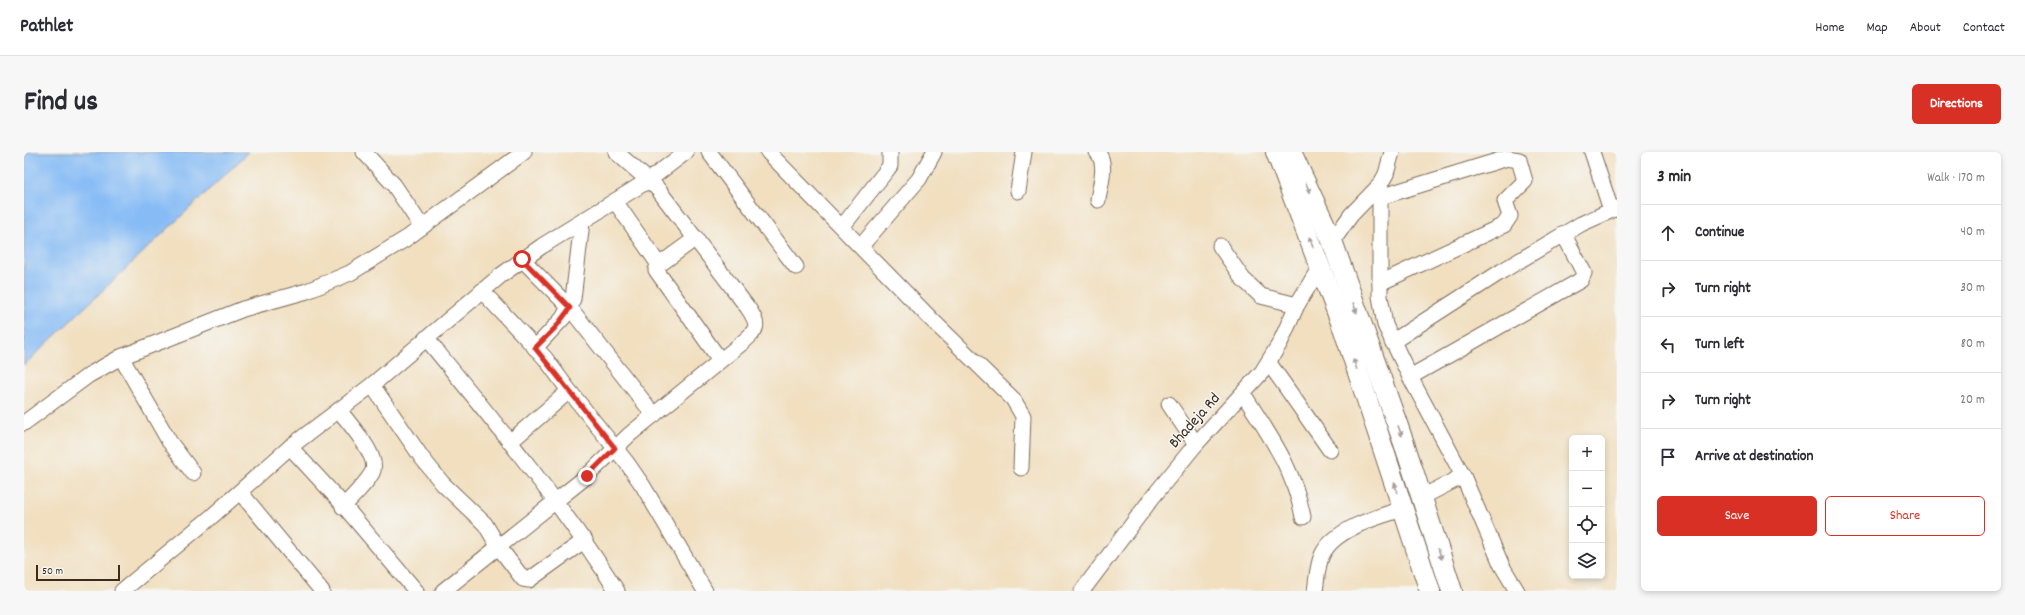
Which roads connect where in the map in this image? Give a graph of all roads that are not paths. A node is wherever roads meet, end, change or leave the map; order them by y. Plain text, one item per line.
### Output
1 (364, 152) edge
2 (524, 152) edge
3 (616, 152) edge
4 (686, 152) edge
5 (708, 152) edge
6 (768, 152) edge
7 (890, 152) edge
8 (934, 152) edge
9 (1024, 152) edge
10 (1097, 152) edge
11 (1276, 152) edge
12 (1292, 152) edge
13 (1392, 152) edge
14 (1592, 152) edge
15 (649, 180) junction
16 (1018, 191) dead end
17 (1380, 191) junction
18 (1098, 200) dead end
19 (615, 201) junction
20 (1614, 209) edge
21 (582, 222) junction
22 (422, 227) junction
23 (842, 227) junction
24 (1564, 235) junction
25 (696, 238) junction
26 (1332, 242) junction
27 (861, 246) junction
28 (1220, 246) dead end
29 (522, 259) junction
30 (659, 265) junction
31 (796, 267) dead end
32 (1320, 267) junction
33 (1380, 283) junction
34 (482, 291) junction
35 (1297, 305) junction
36 (570, 308) junction
37 (426, 338) junction
38 (1392, 342) junction
39 (535, 348) junction
40 (121, 357) junction
41 (720, 360) junction
42 (1269, 363) junction
43 (1410, 378) junction
44 (372, 385) junction
45 (569, 391) junction
46 (1244, 395) junction
47 (1168, 404) dead end
48 (339, 410) junction
49 (654, 415) junction
50 (24, 423) edge
51 (510, 442) junction
52 (1196, 444) junction
53 (290, 447) junction
54 (615, 448) junction
55 (1330, 450) dead end
56 (1021, 468) dead end
57 (193, 472) dead end
58 (1463, 476) junction
59 (240, 492) junction
60 (1422, 496) junction
61 (555, 501) junction
62 (343, 506) junction
63 (1403, 509) junction
64 (1303, 516) dead end
65 (585, 540) junction
66 (498, 546) junction
67 (529, 586) edge
68 (122, 591) edge
69 (322, 591) edge
70 (416, 591) edge
71 (443, 591) edge
72 (616, 591) edge
73 (705, 591) edge
74 (1082, 591) edge
75 (1315, 591) edge
76 (1430, 591) edge
77 (1452, 591) edge
78 (1517, 591) edge

1 - 22 street
2 - 22 street
3 - 15 street
4 - 15 street
5 - 31 street
6 - 23 street
7 - 23 street
8 - 27 street
9 - 16 street
10 - 18 street
32 -> 11 main road
12 -> 26 main road
13 - 17 street
14 - 20 street
15 - 19 street
15 - 25 street
17 - 26 street
17 - 33 street
17 - 33 street
19 - 21 street
19 - 30 street
20 - 24 street
21 - 29 street
21 - 36 street
22 - 40 street
23 - 27 street
24 - 38 street
24 - 43 street
25 - 30 street
25 - 41 street
26 -> 60 main road
27 - 56 street
28 - 35 street
29 - 34 street
29 - 36 street
30 - 41 street
32 - 35 street, Bhadeja Rd
63 -> 32 main road
33 - 38 street
34 - 37 street
34 - 39 street
35 - 42 street, Bhadeja Rd
36 - 39 street
36 - 49 street
37 - 44 street
37 - 51 street
38 - 43 street
39 - 45 street
40 - 50 street
40 - 57 street
41 - 49 street
42 - 46 street, Bhadeja Rd
42 - 55 street
43 - 58 street
44 - 48 street
44 - 66 street
45 - 51 street
45 - 54 street
46 - 52 street, Bhadeja Rd
46 - 64 street
47 - 52 street
48 - 53 street
48 - 62 street
49 - 54 street
51 - 61 street
52 - 74 street, Bhadeja Rd
53 - 59 street
53 - 62 street
54 - 61 street
54 - 73 street
58 - 60 street
58 - 78 street
59 - 68 street
59 - 69 street
60 -> 77 main road
61 - 65 street
61 - 66 street
62 - 70 street
63 - 75 street
63 - 76 main road
65 - 67 street
65 - 72 street
66 - 67 street
66 - 71 street

